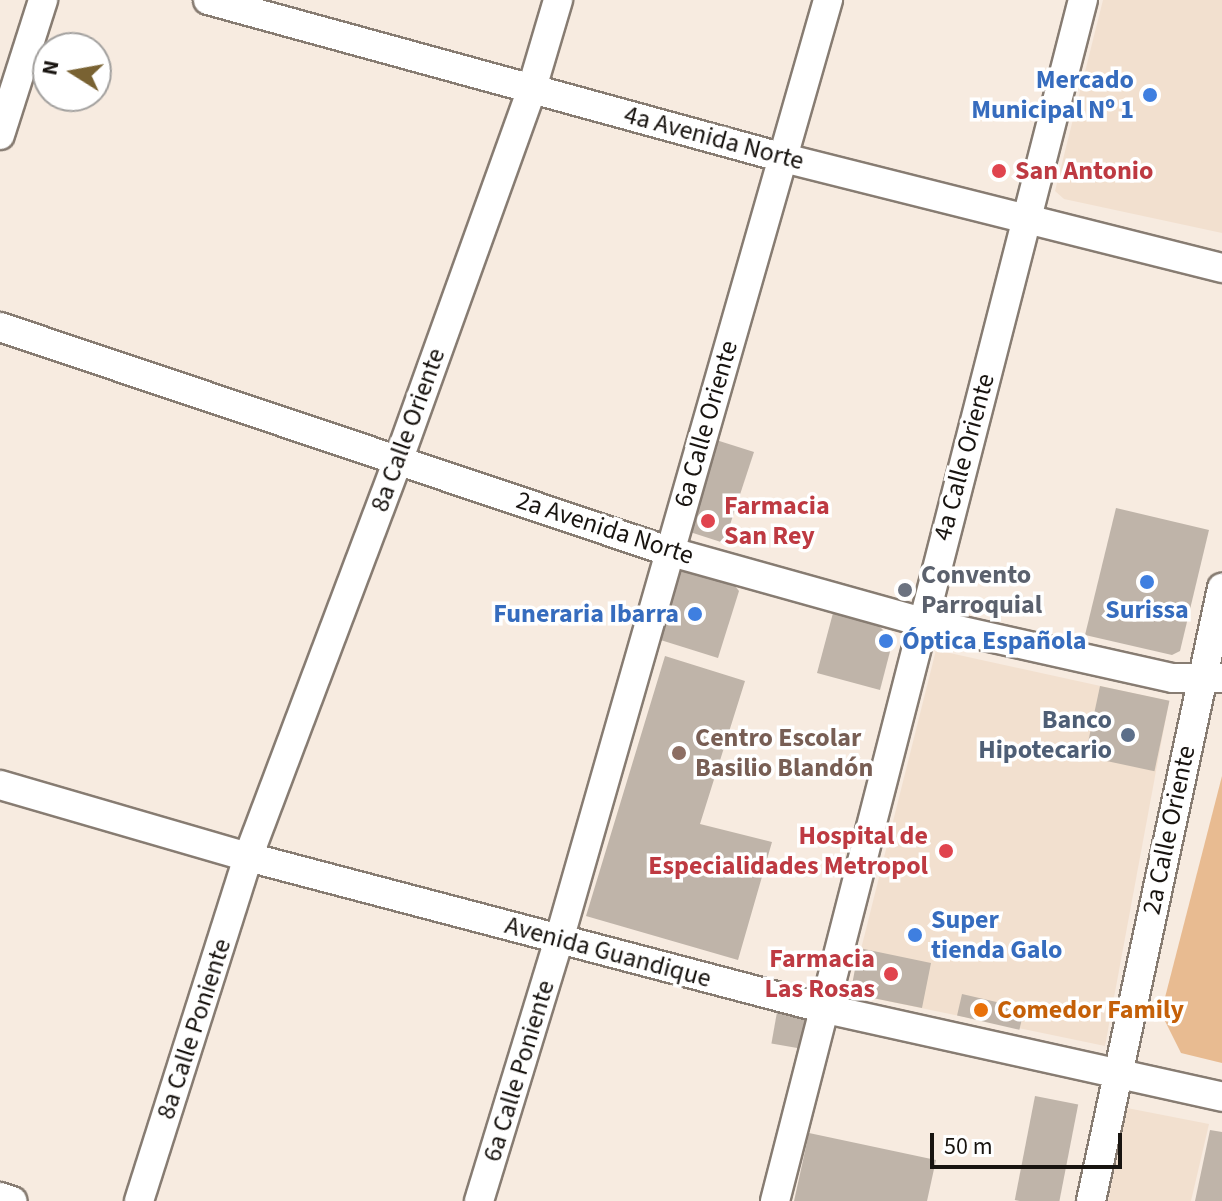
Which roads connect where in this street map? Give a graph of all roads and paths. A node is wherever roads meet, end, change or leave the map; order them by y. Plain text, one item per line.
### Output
1 (43, 0) edge
2 (208, 0) edge
3 (558, 0) edge
4 (828, 0) edge
5 (1083, 0) edge
6 (532, 88) junction
7 (0, 135) edge
8 (784, 158) junction
9 (1027, 219) junction
10 (1222, 268) edge
11 (0, 327) edge
12 (398, 461) junction
13 (668, 551) junction
14 (1222, 588) edge
15 (922, 622) junction
16 (1212, 677) edge
17 (0, 785) edge
18 (248, 857) junction
19 (559, 940) junction
20 (822, 1008) junction
21 (1119, 1073) junction
22 (1222, 1097) edge
23 (0, 1197) edge
24 (12, 1201) edge
25 (139, 1201) edge
26 (479, 1201) edge
27 (775, 1201) edge
28 (1091, 1201) edge

1 - 7 street
2 - 6 street, 4a Avenida Norte
3 - 6 street, 8a Calle Oriente
4 - 8 street, 6a Calle Oriente
5 - 9 street, 4a Calle Oriente
6 - 8 street, 4a Avenida Norte
6 - 12 street, 8a Calle Oriente
8 - 9 street, 4a Avenida Norte
8 - 13 street, 6a Calle Oriente
9 - 10 street, 4a Avenida Norte
9 - 15 street, 4a Calle Oriente
11 - 12 street, 2a Avenida Norte
12 - 13 street, 2a Avenida Norte
12 - 18 street, 8a Calle Oriente
13 - 15 street, 2a Avenida Norte
13 - 19 street, 6a Calle Oriente
14 - 16 street, 2a Calle Oriente
15 - 16 street, 2a Avenida Norte
15 - 20 street, 4a Calle Oriente
16 - 21 street, 2a Calle Oriente
17 - 18 street, Avenida Guandique
18 - 19 street, Avenida Guandique
18 - 25 street, 8a Calle Poniente
19 - 20 street, Avenida Guandique
19 - 26 street, 6a Calle Poniente
20 - 21 street, Avenida Guandique
20 - 27 street, 4a Calle Oriente
21 - 22 street, Avenida Guandique
21 - 28 street, 2a Calle Oriente
23 - 24 street

